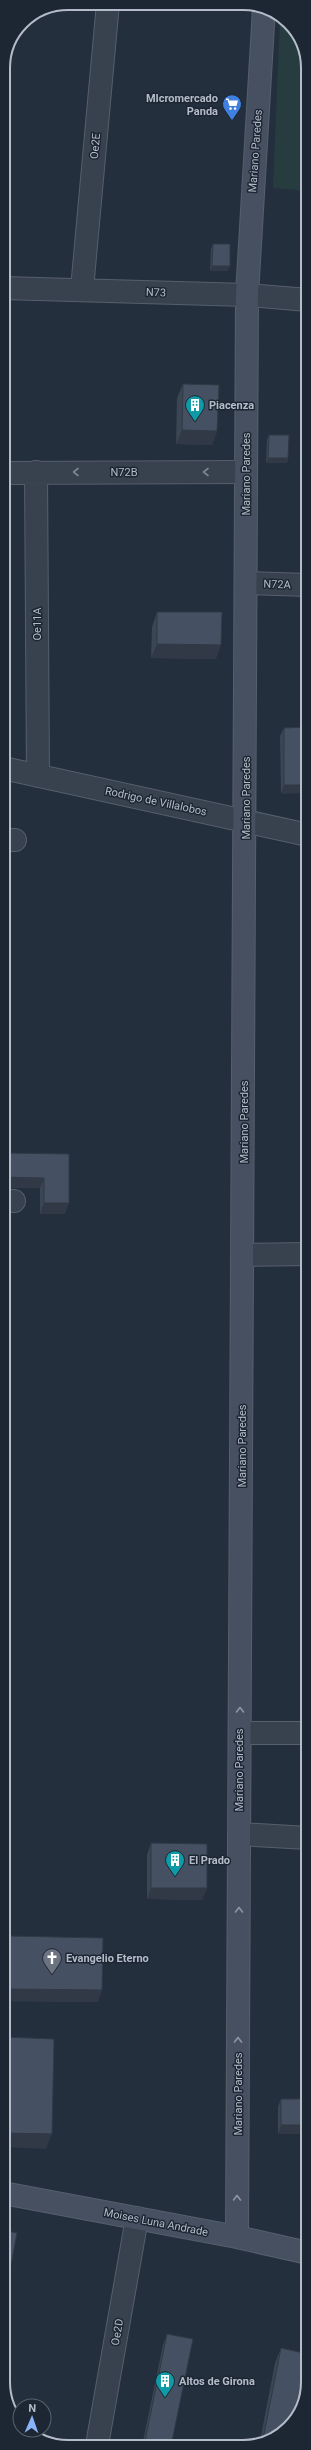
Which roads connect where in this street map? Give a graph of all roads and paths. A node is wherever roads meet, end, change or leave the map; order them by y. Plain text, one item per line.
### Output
1 (107, 10) edge
2 (264, 14) edge
3 (10, 288) edge
4 (82, 289) junction
5 (246, 295) junction
6 (301, 299) edge
7 (36, 472) junction
8 (245, 472) junction
9 (10, 473) edge
10 (246, 583) junction
11 (301, 585) edge
12 (10, 770) edge
13 (38, 776) junction
14 (246, 820) junction
15 (301, 833) edge
16 (301, 1254) edge
17 (243, 1255) junction
18 (245, 1733) junction
19 (301, 1733) edge
20 (239, 1834) junction
21 (301, 1838) edge
22 (10, 2194) edge
23 (137, 2218) junction
24 (237, 2237) junction
25 (301, 2251) edge
26 (98, 2440) edge

1 - 4 street, Oe2E
2 - 5 main road, Mariano Paredes
3 - 4 street, N73
4 - 5 street, N73
5 - 6 street, N73
5 - 8 main road, Mariano Paredes
8 -> 7 street, N72B
7 - 9 street, N72B
7 - 13 street, Oe11A
8 - 10 main road, Mariano Paredes
10 - 11 street, N72A
10 - 14 main road, Mariano Paredes
12 - 13 street, Rodrigo de Villalobos
13 - 14 street, Rodrigo de Villalobos
14 - 15 street, Rodrigo de Villalobos
14 - 17 main road, Mariano Paredes
16 - 17 street
18 -> 17 main road, Mariano Paredes
18 - 19 street
18 - 20 main road, Mariano Paredes
20 - 21 street
24 -> 20 main road, Mariano Paredes
22 - 23 main road, Moises Luna Andrade
23 - 24 main road, Moises Luna Andrade
23 - 26 street, Oe2D
24 - 25 main road, Moises Luna Andrade

